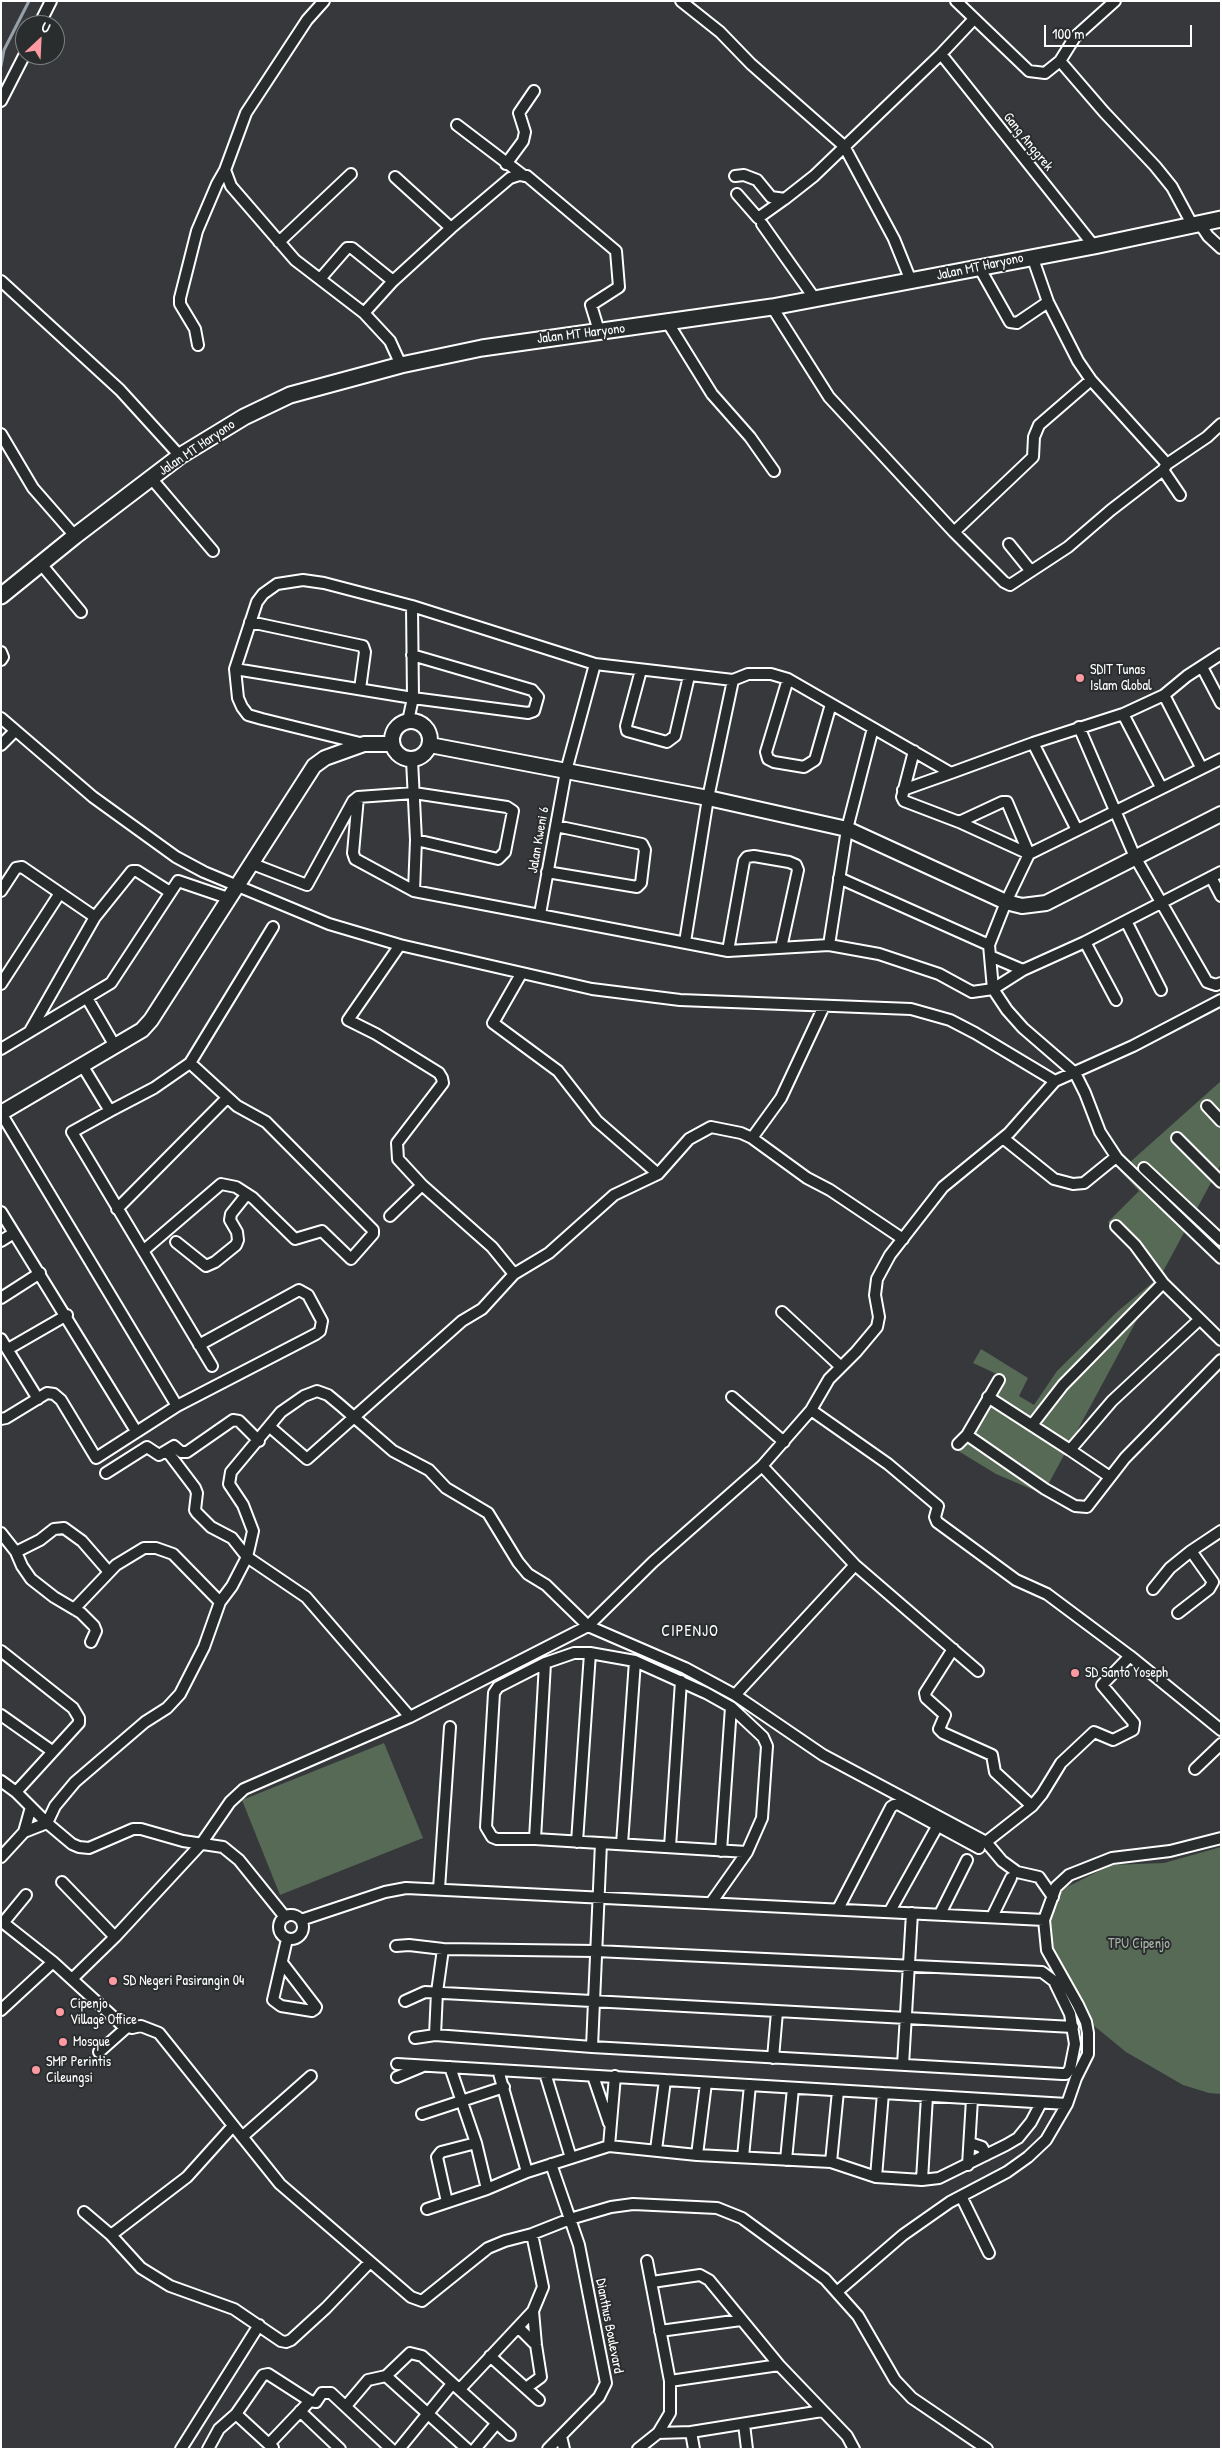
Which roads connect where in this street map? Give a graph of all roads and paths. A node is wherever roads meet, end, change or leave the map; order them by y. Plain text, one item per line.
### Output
1 (51, 1) edge
2 (324, 1) edge
3 (682, 1) edge
4 (956, 1) edge
5 (1115, 1) edge
6 (44, 15) edge
7 (974, 20) junction
8 (941, 54) junction
9 (1060, 60) junction
10 (19, 65) edge
11 (534, 92) dead end
12 (1, 101) edge
13 (457, 125) dead end
14 (844, 146) junction
15 (506, 164) junction
16 (225, 170) junction
17 (351, 174) dead end
18 (524, 176) junction
19 (735, 176) dead end
20 (395, 177) dead end
21 (736, 194) dead end
22 (785, 199) junction
23 (1221, 219) edge
24 (762, 224) dead end
25 (1196, 225) junction
26 (450, 228) junction
27 (279, 242) junction
28 (1094, 246) junction
29 (1221, 248) edge
30 (1032, 256) junction
31 (979, 267) junction
32 (320, 279) junction
33 (394, 280) junction
34 (1, 281) edge
35 (911, 281) junction
36 (816, 299) junction
37 (1048, 302) junction
38 (772, 307) junction
39 (364, 313) junction
40 (668, 323) junction
41 (599, 331) junction
42 (198, 345) dead end
43 (400, 365) junction
44 (1091, 380) junction
45 (1221, 424) edge
46 (1, 434) edge
47 (180, 456) junction
48 (1165, 467) junction
49 (774, 471) dead end
50 (151, 478) junction
51 (1180, 495) dead end
52 (954, 532) junction
53 (75, 536) junction
54 (1009, 544) dead end
55 (213, 551) dead end
56 (41, 564) junction
57 (1030, 570) junction
58 (1, 596) edge
59 (412, 606) junction
60 (81, 612) dead end
61 (250, 622) junction
62 (1, 652) edge
63 (1221, 654) edge
64 (412, 655) junction
65 (1, 660) edge
66 (595, 664) junction
67 (1202, 667) junction
68 (235, 669) junction
69 (641, 670) junction
70 (689, 676) junction
71 (788, 678) junction
72 (733, 680) junction
73 (360, 689) junction
74 (1164, 695) junction
75 (413, 698) junction
76 (1221, 703) edge
77 (831, 704) junction
78 (1123, 714) junction
79 (1, 718) edge
80 (408, 721) junction
81 (1079, 727) junction
82 (873, 728) junction
83 (15, 730) junction
84 (1033, 742) junction
85 (364, 744) junction
86 (391, 744) junction
87 (1, 745) edge
88 (430, 745) junction
89 (914, 751) junction
90 (1221, 759) edge
91 (412, 760) junction
92 (1201, 767) junction
93 (566, 771) junction
94 (951, 773) junction
95 (1161, 787) junction
96 (904, 790) junction
97 (414, 794) junction
98 (358, 798) junction
99 (708, 798) junction
100 (1116, 812) junction
101 (1221, 814) edge
102 (959, 822) junction
103 (556, 826) junction
104 (847, 829) junction
105 (1078, 830) junction
106 (416, 840) junction
107 (1029, 854) junction
108 (1135, 857) junction
109 (250, 863) junction
110 (548, 872) junction
111 (1216, 875) edge
112 (839, 878) junction
113 (414, 890) junction
114 (1, 891) edge
115 (170, 892) junction
116 (232, 892) junction
117 (60, 894) junction
118 (1221, 896) edge
119 (1006, 902) junction
120 (1162, 902) junction
121 (540, 914) junction
122 (95, 917) junction
123 (1126, 921) junction
124 (273, 927) dead end
125 (685, 942) junction
126 (1085, 942) junction
127 (400, 945) junction
128 (990, 945) junction
129 (829, 946) junction
130 (781, 948) junction
131 (728, 951) junction
132 (990, 956) junction
133 (1023, 970) junction
134 (522, 974) junction
135 (1, 984) edge
136 (1218, 984) edge
137 (993, 989) junction
138 (1161, 990) dead end
139 (87, 998) junction
140 (1116, 1000) dead end
141 (1221, 1000) edge
142 (824, 1006) junction
143 (30, 1032) junction
144 (3, 1045) edge
145 (115, 1046) junction
146 (190, 1063) junction
147 (82, 1065) junction
148 (1075, 1073) junction
149 (1055, 1081) junction
150 (227, 1098) junction
151 (1207, 1106) dead end
152 (110, 1110) junction
153 (1, 1113) edge
154 (1221, 1120) edge
155 (752, 1138) junction
156 (1003, 1138) junction
157 (1177, 1138) dead end
158 (1116, 1157) junction
159 (1144, 1168) dead end
160 (658, 1174) junction
161 (1221, 1182) edge
162 (422, 1185) junction
163 (247, 1194) junction
164 (117, 1209) junction
165 (1, 1212) edge
166 (390, 1216) dead end
167 (1116, 1226) dead end
168 (14, 1233) junction
169 (903, 1239) junction
170 (1221, 1240) edge
171 (1, 1241) edge
172 (176, 1242) dead end
173 (143, 1251) junction
174 (1221, 1258) edge
175 (40, 1274) junction
176 (514, 1274) junction
177 (1163, 1283) junction
178 (1, 1298) edge
179 (782, 1312) dead end
180 (67, 1315) junction
181 (1199, 1320) junction
182 (1220, 1337) edge
183 (1, 1339) edge
184 (199, 1344) junction
185 (8, 1349) junction
186 (1221, 1360) edge
187 (212, 1366) dead end
188 (840, 1366) junction
189 (999, 1380) dead end
190 (732, 1397) dead end
191 (988, 1397) junction
192 (38, 1399) junction
193 (177, 1406) junction
194 (811, 1410) junction
195 (353, 1416) junction
196 (1, 1418) edge
197 (1032, 1425) junction
198 (270, 1427) junction
199 (136, 1431) junction
200 (967, 1435) junction
201 (259, 1441) junction
202 (784, 1442) junction
203 (958, 1444) dead end
204 (1070, 1450) junction
205 (167, 1451) junction
206 (762, 1466) junction
207 (106, 1472) dead end
208 (1110, 1477) junction
209 (1221, 1531) edge
210 (1, 1533) edge
211 (1191, 1551) junction
212 (16, 1552) junction
213 (247, 1556) junction
214 (856, 1564) junction
215 (109, 1572) junction
216 (1153, 1589) dead end
217 (220, 1602) junction
218 (74, 1609) junction
219 (1178, 1613) dead end
220 (588, 1626) junction
221 (91, 1642) dead end
222 (953, 1649) junction
223 (1, 1651) edge
224 (590, 1653) junction
225 (1130, 1656) junction
226 (635, 1661) junction
227 (545, 1663) junction
228 (978, 1671) dead end
229 (681, 1681) junction
230 (735, 1695) junction
231 (731, 1707) junction
232 (1, 1715) edge
233 (410, 1717) junction
234 (450, 1727) dead end
235 (1221, 1730) edge
236 (1221, 1744) edge
237 (52, 1751) junction
238 (1195, 1769) dead end
239 (1, 1781) edge
240 (16, 1792) junction
241 (31, 1806) junction
242 (1032, 1806) junction
243 (47, 1823) junction
244 (938, 1825) junction
245 (24, 1832) junction
246 (1221, 1838) edge
247 (535, 1839) junction
248 (577, 1842) junction
249 (601, 1843) junction
250 (201, 1844) junction
251 (622, 1844) junction
252 (983, 1845) junction
253 (670, 1847) junction
254 (721, 1850) junction
255 (747, 1852) junction
256 (1, 1857) edge
257 (967, 1860) dead end
258 (1011, 1878) dead end
259 (62, 1882) dead end
260 (440, 1889) junction
261 (26, 1895) dead end
262 (599, 1897) junction
263 (1053, 1897) junction
264 (711, 1903) junction
265 (838, 1909) junction
266 (890, 1911) junction
267 (912, 1913) junction
268 (940, 1914) junction
269 (284, 1917) junction
270 (992, 1917) junction
271 (301, 1920) junction
272 (1044, 1920) junction
273 (2, 1922) edge
274 (115, 1937) junction
275 (287, 1939) junction
276 (396, 1946) dead end
277 (443, 1949) junction
278 (596, 1951) junction
279 (53, 1962) junction
280 (283, 1964) junction
281 (909, 1967) junction
282 (72, 1979) junction
283 (437, 1992) junction
284 (405, 2001) dead end
285 (594, 2001) junction
286 (1, 2010) edge
287 (777, 2012) junction
288 (906, 2018) junction
289 (1073, 2027) junction
290 (126, 2028) junction
291 (435, 2035) junction
292 (415, 2038) dead end
293 (592, 2047) junction
294 (99, 2052) dead end
295 (773, 2058) junction
296 (397, 2064) dead end
297 (903, 2065) junction
298 (423, 2066) junction
299 (450, 2067) junction
300 (498, 2070) junction
301 (545, 2073) junction
302 (312, 2076) dead end
303 (593, 2076) junction
304 (615, 2076) junction
305 (397, 2077) dead end
306 (665, 2080) junction
307 (706, 2083) junction
308 (750, 2085) junction
309 (504, 2087) junction
310 (793, 2088) junction
311 (838, 2090) junction
312 (883, 2093) junction
313 (927, 2096) junction
314 (972, 2098) junction
315 (461, 2101) junction
316 (1041, 2103) junction
317 (1067, 2104) junction
318 (422, 2114) dead end
319 (232, 2127) junction
320 (610, 2127) junction
321 (242, 2137) junction
322 (476, 2143) junction
323 (970, 2143) junction
324 (609, 2146) junction
325 (656, 2150) junction
326 (697, 2155) junction
327 (986, 2155) junction
328 (743, 2157) junction
329 (571, 2158) junction
330 (786, 2160) junction
331 (831, 2162) junction
332 (551, 2164) junction
333 (968, 2165) junction
334 (527, 2172) junction
335 (876, 2177) junction
336 (922, 2180) junction
337 (487, 2189) junction
338 (961, 2196) junction
339 (447, 2202) junction
340 (426, 2209) dead end
341 (84, 2212) dead end
342 (570, 2219) junction
343 (532, 2234) junction
344 (111, 2235) junction
345 (989, 2254) dead end
346 (647, 2261) dead end
347 (370, 2262) junction
348 (652, 2282) junction
349 (838, 2291) junction
350 (534, 2311) junction
351 (740, 2320) junction
352 (259, 2325) junction
353 (518, 2328) junction
354 (660, 2332) junction
355 (536, 2345) junction
356 (490, 2356) junction
357 (779, 2365) junction
358 (386, 2376) junction
359 (670, 2381) junction
360 (456, 2386) junction
361 (526, 2388) junction
362 (539, 2400) dead end
363 (310, 2401) junction
364 (346, 2406) junction
365 (300, 2411) junction
366 (822, 2411) junction
367 (428, 2413) junction
368 (236, 2414) junction
369 (496, 2424) junction
370 (744, 2424) junction
371 (691, 2432) junction
372 (658, 2433) junction
373 (510, 2436) dead end
374 (561, 2436) junction
375 (272, 2446) edge
376 (461, 2447) edge
377 (181, 2449) edge
378 (208, 2449) edge
379 (340, 2449) edge
380 (391, 2449) edge
381 (399, 2449) edge
382 (475, 2449) edge
383 (548, 2449) edge
384 (564, 2449) edge
385 (638, 2449) edge
386 (694, 2449) edge
387 (748, 2449) edge
388 (854, 2449) edge
389 (988, 2449) edge

1 - 6 street
2 - 16 street
3 - 14 street
4 - 7 street
5 - 9 street
7 - 8 street
7 - 9 street
8 - 14 street
8 - 28 street, Gang Anggrek
9 - 25 street
10 - 12 street
11 - 15 street
13 - 15 street
14 - 22 street
14 - 35 street
15 - 18 street
16 - 27 street
16 - 42 street
17 - 27 street
18 - 26 street
18 - 41 street
19 - 22 street
20 - 26 street
21 - 22 street
23 - 25 main road, Jalan MT Haryono
24 - 36 street
25 - 28 main road, Jalan MT Haryono
25 - 29 street
26 - 33 street
27 - 32 street
28 - 30 main road, Jalan MT Haryono
30 - 31 main road, Jalan MT Haryono
30 - 37 street
31 - 35 main road, Jalan MT Haryono
31 - 37 street
32 - 33 street
32 - 39 street
33 - 39 street
34 - 47 street
35 - 36 main road, Jalan MT Haryono
36 - 38 main road, Jalan MT Haryono
37 - 44 street
38 - 40 main road, Jalan MT Haryono
38 - 52 street
39 - 43 street
40 - 41 main road, Jalan MT Haryono
40 - 49 street
41 - 43 main road, Jalan MT Haryono
43 - 47 main road, Jalan MT Haryono
44 - 48 street
44 - 52 street
45 - 48 street
46 - 53 street
47 - 50 main road, Jalan MT Haryono
48 - 51 street
48 - 57 street
50 - 53 main road, Jalan MT Haryono
50 - 55 street
52 - 57 street
53 - 56 main road, Jalan MT Haryono
54 - 57 street
56 - 58 main road, Jalan MT Haryono
56 - 60 street
59 - 61 street
59 - 64 street
59 - 66 street
61 - 68 street
61 - 73 street
62 - 65 street
63 - 67 street
64 - 75 street
64 - 75 street
66 - 69 street
66 - 93 street, Jalan Kweni 6
67 - 74 street
67 - 76 street
68 - 73 street
68 - 85 street
69 - 70 street
69 - 70 street
70 - 72 street
71 - 72 street
71 - 77 street
71 - 77 street
72 - 99 street
73 - 75 street
74 - 78 street
74 - 92 street
75 - 80 street
77 - 82 street
78 - 81 street
78 - 95 street
79 - 83 street
80 - 86 street
80 - 88 street
81 - 84 street
81 - 100 street
82 - 89 street
82 - 104 street
83 - 87 street
83 - 116 street
84 - 94 street
84 - 105 street
85 - 86 street
85 - 109 street
86 - 91 street
88 - 91 street
88 - 93 street
89 - 94 street
89 - 96 street
90 - 92 street
91 - 97 street
92 - 95 street
93 - 99 street
93 - 103 street, Jalan Kweni 6
94 - 96 street
95 - 100 street
96 - 102 street
97 - 98 street
97 - 106 street
97 - 106 street
98 - 109 street
98 - 113 street
99 - 104 street
99 - 125 street
100 - 105 street
100 - 108 street
101 - 108 street
102 - 107 street
102 - 107 street
103 - 110 street, Jalan Kweni 6
103 - 110 street
104 - 112 street
104 - 119 street
105 - 107 street
106 - 113 street
107 - 119 street
108 - 119 street
108 - 120 street
109 - 116 street
110 - 121 street, Jalan Kweni 6
111 - 118 street
111 - 120 street
112 - 128 street
112 - 129 street
113 - 121 street
114 - 117 street
115 - 116 street
115 - 122 street
115 - 139 street
116 - 127 street
116 - 145 street
117 - 122 street
117 - 135 street
119 - 128 street
120 - 123 street
120 - 136 street
121 - 125 street
122 - 143 street
123 - 126 street
123 - 138 street
124 - 146 street
125 - 131 street
126 - 133 street
126 - 140 street
127 - 134 street
127 - 162 street
128 - 132 street
129 - 130 street
129 - 137 street
130 - 131 street
130 - 131 street
132 - 133 street
132 - 137 street
133 - 137 street
134 - 142 street
134 - 160 street
137 - 148 street
139 - 143 street
139 - 145 street
141 - 148 street
142 - 149 street
142 - 155 street
143 - 144 street
145 - 147 street
146 - 150 street
146 - 152 street
147 - 152 street
147 - 153 street
148 - 149 street
148 - 158 street
149 - 156 street
150 - 163 street
150 - 164 street
151 - 154 street
152 - 164 street
153 - 193 street
155 - 160 street
155 - 169 street
156 - 158 street
156 - 169 street
157 - 161 street
158 - 174 street
159 - 170 street
160 - 176 street
162 - 166 street
162 - 176 street
163 - 172 street
163 - 173 street
164 - 173 street
165 - 168 street
167 - 177 street
168 - 171 street
168 - 175 street
169 - 188 street
173 - 184 street
175 - 178 street
175 - 180 street
176 - 195 street
177 - 181 street
177 - 197 street
179 - 188 street
180 - 185 street
180 - 199 street
181 - 182 street
181 - 204 street
183 - 185 street
184 - 187 street
184 - 193 street
185 - 192 street
186 - 208 street
188 - 194 street
189 - 191 street
190 - 202 street
191 - 197 street
191 - 200 street
192 - 196 street
192 - 199 street
193 - 199 street
194 - 202 street
194 - 225 street
195 - 198 street
195 - 198 street
195 - 220 street
197 - 204 street
198 - 201 street
200 - 203 street
200 - 208 street
201 - 205 street
201 - 213 street
202 - 206 street
204 - 208 street
205 - 207 street
205 - 213 street
206 - 214 street
206 - 220 street
209 - 211 street
210 - 212 street
211 - 216 street
211 - 219 street
212 - 215 street
212 - 218 street
213 - 217 street
213 - 233 street
214 - 222 street
214 - 230 street
215 - 217 street
215 - 218 street
217 - 243 street
218 - 221 street
220 - 230 street
220 - 233 street
222 - 228 street
222 - 242 street
223 - 237 street
224 - 226 street
224 - 227 street
224 - 248 street
225 - 235 street
225 - 242 street
226 - 229 street
226 - 251 street
227 - 247 street
227 - 247 street
229 - 231 street
229 - 253 street
230 - 252 street
231 - 254 street
231 - 255 street
232 - 237 street
233 - 250 street
234 - 260 street
236 - 238 street
237 - 240 street
239 - 240 street
240 - 241 street
241 - 243 street
241 - 245 street
242 - 252 street
243 - 245 street
243 - 250 street
244 - 252 street
244 - 265 street
244 - 266 street
245 - 256 street
246 - 263 street
247 - 248 street
248 - 249 street
249 - 251 street
249 - 262 street
250 - 269 street
250 - 274 street
251 - 253 street
252 - 263 street
253 - 254 street
254 - 255 street
255 - 264 street
257 - 268 street
258 - 270 street
259 - 274 street
260 - 262 street
260 - 271 street
261 - 273 street
262 - 264 street
262 - 278 street
263 - 272 street
264 - 265 street
265 - 266 street
266 - 267 street
267 - 268 street
267 - 281 street
268 - 270 street
269 - 271 street
269 - 275 street
270 - 272 street
271 - 275 street
272 - 317 street
273 - 279 street
274 - 282 street
275 - 280 street
276 - 277 street
277 - 278 street
277 - 283 street
278 - 281 street
278 - 285 street
279 - 282 street
279 - 286 street
280 - 280 street
281 - 288 street
281 - 289 street
282 - 290 street
283 - 284 street
283 - 285 street
283 - 291 street
285 - 287 street
285 - 293 street
287 - 288 street
287 - 295 street
288 - 289 street
288 - 297 street
289 - 297 street
290 - 294 street
290 - 319 street
291 - 292 street
291 - 293 street
293 - 295 street
295 - 297 street
296 - 298 street
298 - 299 street
298 - 305 street
299 - 300 street
299 - 315 street
300 - 301 street
300 - 309 street
301 - 303 street
301 - 329 street
302 - 321 street
303 - 304 street
303 - 320 street
304 - 306 street
304 - 320 street
306 - 307 street
306 - 325 street
307 - 308 street
307 - 326 street
308 - 310 street
308 - 328 street
309 - 315 street
309 - 334 street
310 - 311 street
310 - 330 street
311 - 312 street
311 - 331 street
312 - 313 street
312 - 335 street
313 - 314 street
313 - 336 street
314 - 316 street
314 - 323 street
315 - 318 street
315 - 322 street
316 - 317 street
316 - 327 street
317 - 338 street
319 - 321 street
319 - 344 street
320 - 324 street
321 - 347 street
322 - 337 street
322 - 339 street
323 - 327 street
323 - 333 street
324 - 325 street
324 - 329 street
325 - 326 street
326 - 328 street
327 - 333 street
328 - 330 street
329 - 332 street
330 - 331 street
331 - 335 street
332 - 334 street
332 - 342 street
333 - 336 street
334 - 337 street
335 - 336 street
337 - 339 street
338 - 345 street
338 - 349 street
339 - 340 street
341 - 344 street
342 - 343 street
342 - 349 street
342 - 374 street, Dianthus Boulevard
343 - 347 street
343 - 350 street
344 - 352 street
346 - 348 street
347 - 352 street
348 - 351 street
348 - 354 street
349 - 389 street
350 - 353 street
350 - 355 street
351 - 354 street
351 - 357 street
352 - 377 street
353 - 355 street
353 - 356 street
354 - 359 street
355 - 361 street
356 - 360 street
356 - 361 street
357 - 359 street
357 - 366 street
358 - 360 street
358 - 364 street
358 - 367 street
359 - 372 street
360 - 367 street
360 - 369 street
361 - 362 street
363 - 364 street
363 - 365 street
363 - 368 street
364 - 380 street
365 - 375 street
365 - 379 street
366 - 370 street
366 - 388 street
367 - 376 street
367 - 381 street
368 - 375 street
368 - 378 street
369 - 373 street
369 - 382 street
370 - 371 street
370 - 387 street
371 - 372 street
371 - 386 street
372 - 385 street
374 - 383 street, Dianthus Boulevard
374 - 384 street

